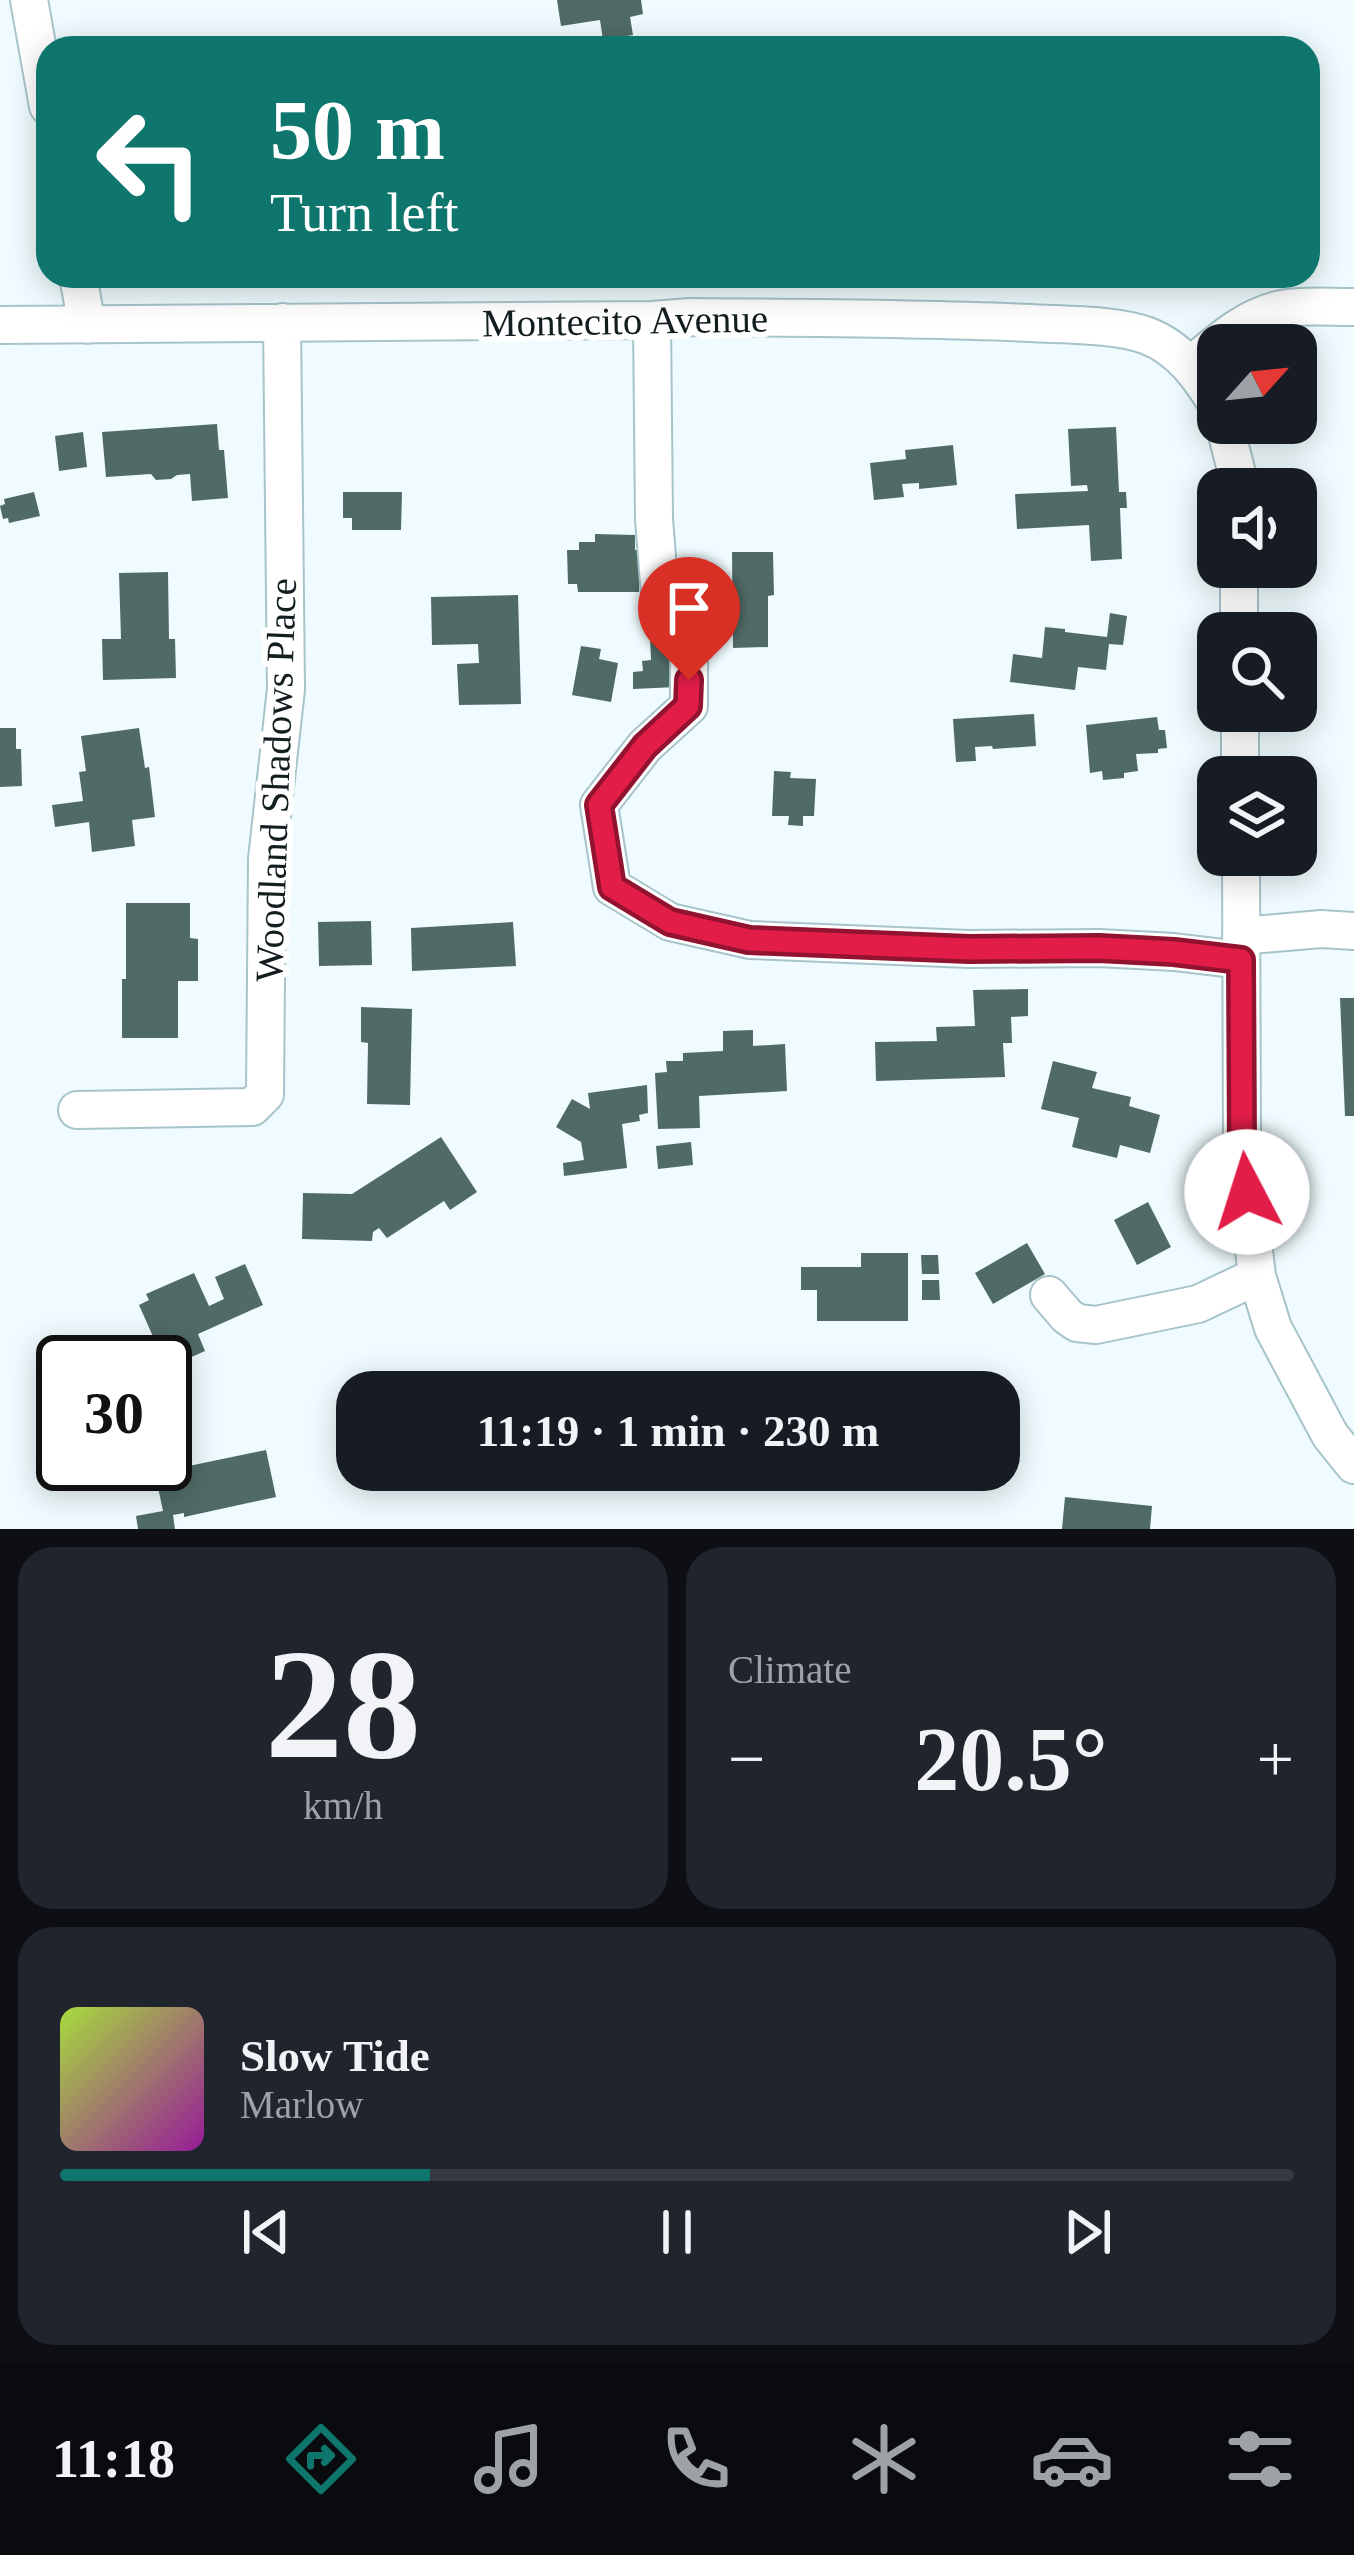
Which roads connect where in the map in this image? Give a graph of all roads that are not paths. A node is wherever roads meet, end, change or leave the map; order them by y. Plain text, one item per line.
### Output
1 (29, 0) edge
2 (36, 39) edge
3 (81, 288) edge
4 (1354, 307) edge
5 (652, 320) junction
6 (282, 322) junction
7 (0, 325) edge
8 (87, 325) junction
9 (1190, 366) junction
10 (1197, 376) edge
11 (1241, 876) edge
12 (1354, 931) edge
13 (1241, 948) junction
14 (77, 1110) dead end
15 (1257, 1276) junction
16 (1049, 1295) dead end
17 (1354, 1465) edge

1 - 2 street
3 - 8 street
4 - 9 street
5 - 6 street, Montecito Avenue
5 - 9 street, Montecito Avenue
5 - 13 street
6 - 8 street, Montecito Avenue
6 - 14 street, Woodland Shadows Place
7 - 8 street, Montecito Avenue
9 - 10 street, Montecito Avenue
11 - 13 street
12 - 13 street
13 - 15 street
15 - 16 street
15 - 17 street

